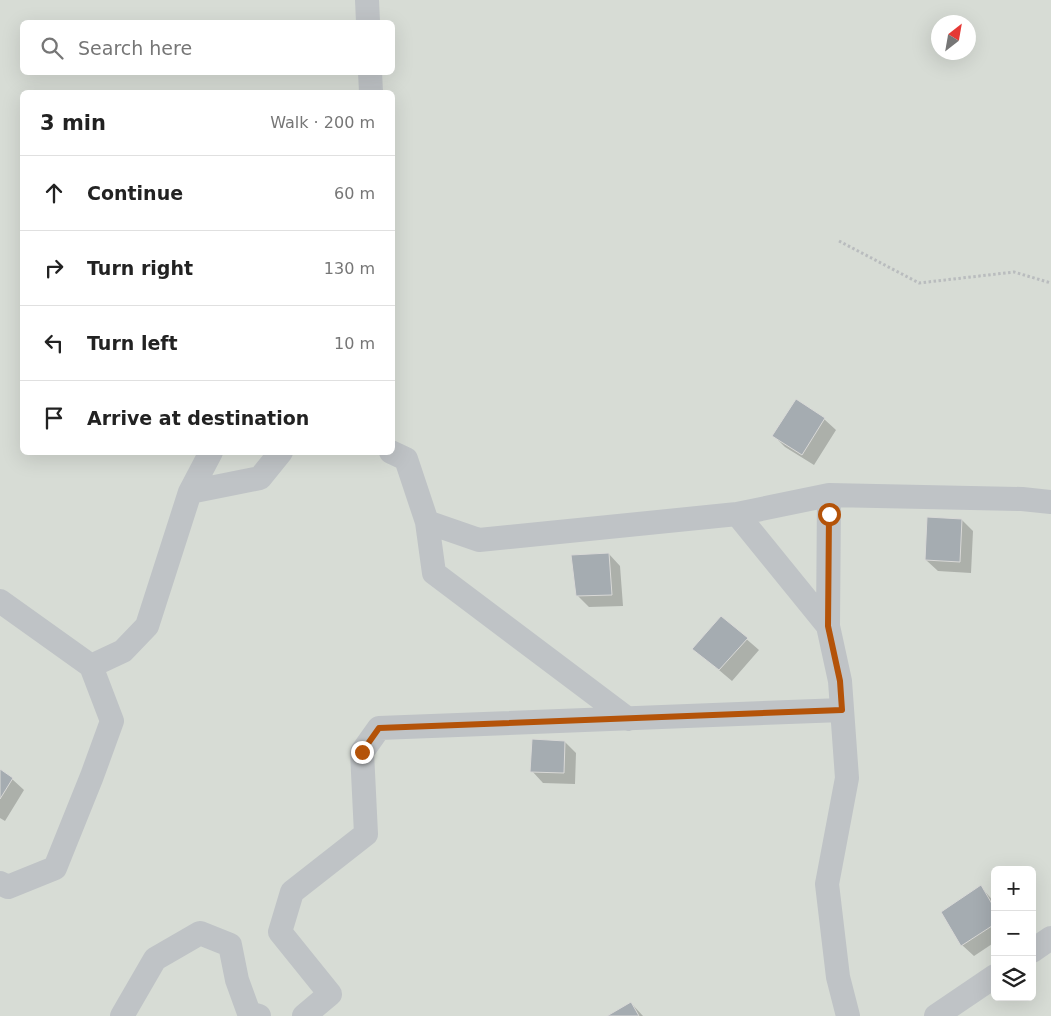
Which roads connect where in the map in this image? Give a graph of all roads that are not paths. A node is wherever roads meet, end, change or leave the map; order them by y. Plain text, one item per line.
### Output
1 (367, 0) edge
2 (368, 20) edge
3 (370, 75) edge
4 (371, 90) edge
5 (395, 454) edge
6 (209, 455) edge
7 (279, 455) edge
8 (190, 492) junction
9 (830, 495) junction
10 (1051, 502) edge
11 (737, 514) junction
12 (427, 522) junction
13 (0, 601) edge
14 (828, 626) junction
15 (91, 666) junction
16 (842, 710) junction
17 (628, 718) junction
18 (0, 883) edge
19 (1051, 938) edge
20 (1036, 948) edge
21 (991, 979) edge
22 (122, 1016) edge
23 (259, 1016) edge
24 (304, 1016) edge
25 (848, 1016) edge
26 (936, 1016) edge

1 - 2 street
3 - 4 street
5 - 12 street
6 - 8 street
7 - 8 street
8 - 15 street
9 - 10 street
9 - 11 street
9 - 14 street
11 - 12 street
11 - 14 street
12 - 17 street
13 - 15 street
14 - 16 street
15 - 18 street
16 - 17 street
16 - 25 street
17 - 24 street
19 - 20 street
21 - 26 street
22 - 23 street

